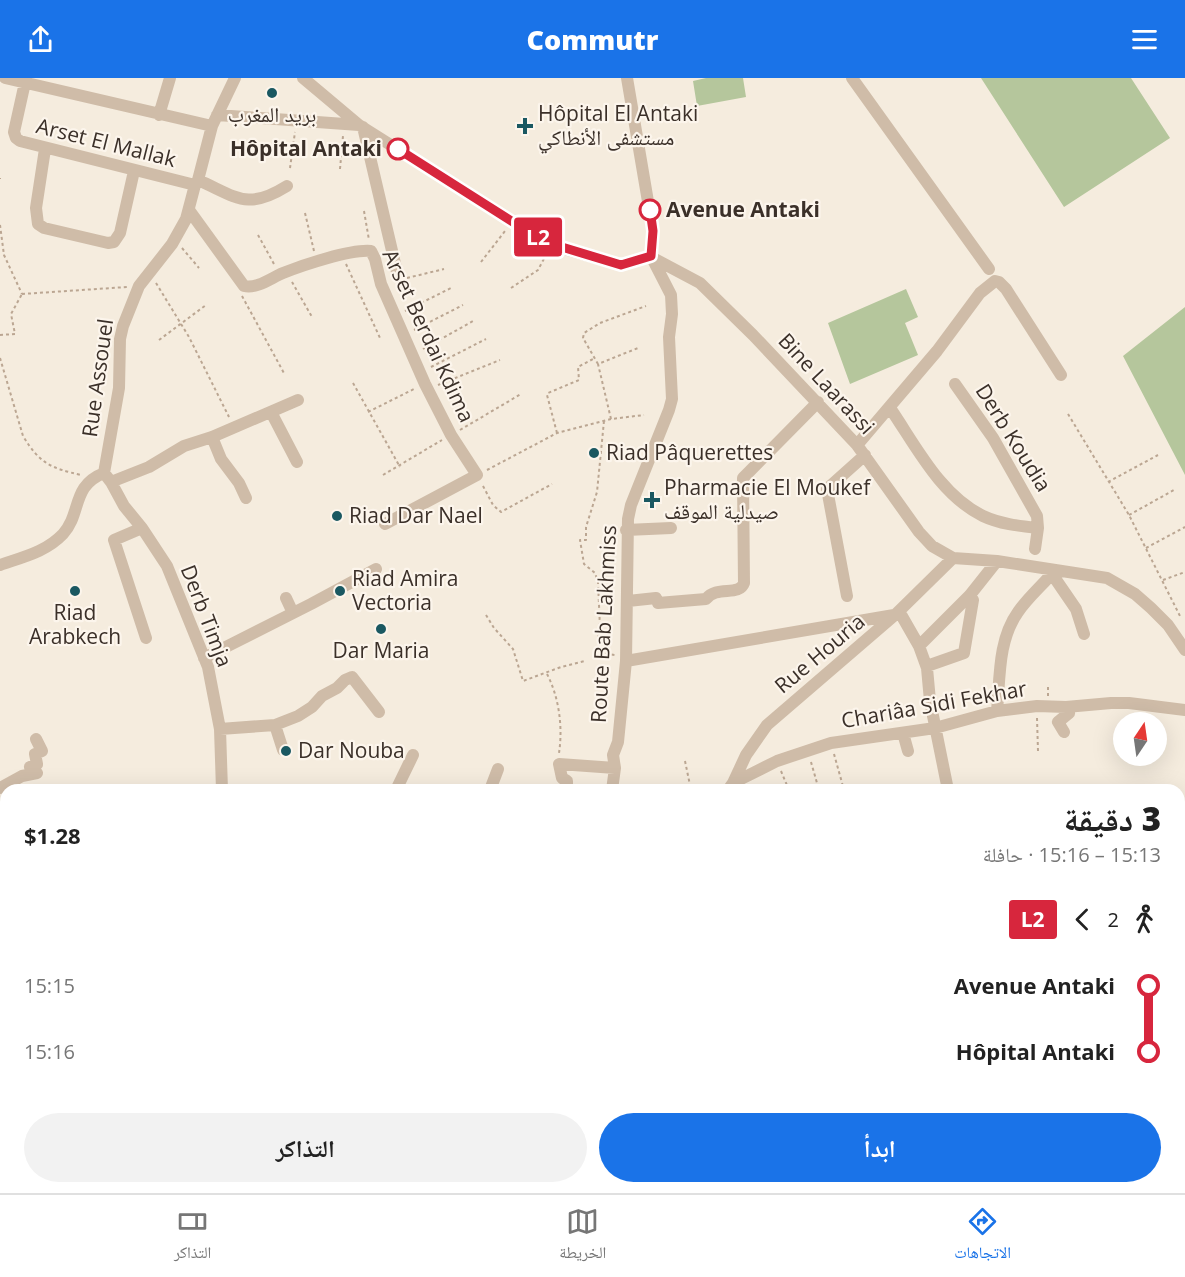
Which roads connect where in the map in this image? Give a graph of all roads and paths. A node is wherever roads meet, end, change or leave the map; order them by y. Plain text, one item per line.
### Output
1 (5, 78) edge
2 (170, 78) edge
3 (235, 78) edge
4 (303, 78) edge
5 (627, 78) edge
6 (852, 78) edge
7 (25, 80) edge
8 (159, 115) junction
9 (214, 120) junction
10 (297, 121) junction
11 (344, 123) junction
12 (361, 126) junction
13 (45, 149) junction
14 (290, 168) dead end
15 (340, 169) dead end
16 (134, 171) junction
17 (197, 183) junction
18 (287, 186) dead end
19 (189, 210) junction
20 (364, 211) dead end
21 (304, 213) dead end
22 (512, 222) junction
23 (0, 225) edge
24 (258, 235) dead end
25 (172, 244) junction
26 (552, 244) junction
27 (370, 252) junction
28 (2, 256) edge
29 (343, 256) junction
30 (651, 256) junction
31 (481, 262) dead end
32 (317, 263) junction
33 (199, 268) dead end
34 (444, 269) dead end
35 (989, 269) dead end
36 (149, 273) junction
37 (283, 273) junction
38 (400, 276) joint
39 (140, 286) junction
40 (451, 288) dead end
41 (511, 288) dead end
42 (239, 290) dead end
43 (22, 294) junction
44 (206, 305) dead end
45 (463, 305) dead end
46 (646, 306) dead end
47 (394, 316) junction
48 (312, 317) dead end
49 (475, 320) dead end
50 (181, 323) junction
51 (0, 335) edge
52 (404, 336) junction
53 (380, 338) dead end
54 (159, 339) dead end
55 (486, 339) dead end
56 (638, 348) dead end
57 (413, 355) junction
58 (0, 358) edge
59 (593, 359) junction
60 (500, 360) dead end
61 (598, 364) junction
62 (285, 375) dead end
63 (1061, 375) dead end
64 (424, 382) junction
65 (353, 383) dead end
66 (955, 384) dead end
67 (520, 394) dead end
68 (298, 400) dead end
69 (818, 402) junction
70 (890, 408) junction
71 (271, 412) junction
72 (368, 412) junction
73 (1068, 414) dead end
74 (644, 415) dead end
75 (611, 419) junction
76 (604, 421) junction
77 (234, 428) junction
78 (557, 433) junction
79 (451, 435) junction
80 (212, 437) junction
81 (861, 450) junction
82 (1158, 455) dead end
83 (297, 462) dead end
84 (400, 467) junction
85 (477, 475) junction
86 (383, 476) dead end
87 (102, 478) junction
88 (1108, 482) junction
89 (552, 483) dead end
90 (1174, 490) dead end
91 (246, 498) dead end
92 (1129, 515) junction
93 (385, 524) dead end
94 (1185, 527) edge
95 (142, 528) junction
96 (670, 528) dead end
97 (1038, 528) junction
98 (626, 530) junction
99 (1146, 548) junction
100 (1035, 549) dead end
101 (953, 558) junction
102 (997, 561) junction
103 (0, 565) edge
104 (376, 569) dead end
105 (1054, 572) junction
106 (1185, 572) edge
107 (1163, 580) junction
108 (970, 595) junction
109 (847, 596) dead end
110 (286, 598) dead end
111 (628, 601) junction
112 (898, 612) junction
113 (293, 613) junction
114 (486, 615) dead end
115 (1180, 616) dead end
116 (1084, 634) dead end
117 (146, 638) dead end
118 (919, 646) junction
119 (1184, 648) edge
120 (626, 656) junction
121 (204, 658) junction
122 (585, 661) dead end
123 (927, 666) junction
124 (546, 673) junction
125 (1037, 706) junction
126 (1066, 707) junction
127 (1185, 710) edge
128 (997, 711) junction
129 (379, 712) dead end
130 (275, 725) junction
131 (935, 728) junction
132 (219, 729) junction
133 (1064, 732) dead end
134 (903, 733) junction
135 (36, 739) dead end
136 (831, 742) junction
137 (807, 749) junction
138 (283, 750) dead end
139 (908, 751) dead end
140 (1038, 752) dead end
141 (413, 755) dead end
142 (685, 761) dead end
143 (777, 761) junction
144 (559, 764) junction
145 (615, 768) junction
146 (498, 769) dead end
147 (817, 783) dead end
148 (7, 784) edge
149 (222, 784) edge
150 (399, 784) edge
151 (492, 784) edge
152 (567, 784) edge
153 (613, 784) edge
154 (691, 784) edge
155 (732, 784) edge
156 (736, 784) edge
157 (787, 784) edge
158 (842, 784) edge
159 (947, 784) edge

1 - 7 street, Arset El Mallak
2 - 8 street
3 - 9 street, Rue Assouel
4 - 12 street
5 - 30 street, Route Bab Lakhmiss
6 - 35 street
7 - 8 street, Arset El Mallak
7 - 13 street, Arset El Mallak
8 - 9 street, Arset El Mallak
9 - 10 street, Arset El Mallak
9 - 17 street, Rue Assouel
10 - 11 street, Arset El Mallak
10 - 14 path
11 - 12 street, Arset El Mallak
11 - 15 path
12 - 22 street
12 - 38 street
13 - 16 street, Arset El Mallak
13 - 16 street
16 - 17 street, Arset El Mallak
17 - 18 street, Arset El Mallak
17 - 19 street, Rue Assouel
19 - 25 street, Rue Assouel
19 - 37 street, Arset Berdai Kdima
20 - 27 path
21 - 32 path
22 - 26 street
22 - 31 path
23 - 28 path
24 - 37 path
25 - 33 path
25 - 36 street, Rue Assouel
26 - 30 street
26 - 41 path
27 - 29 street, Arset Berdai Kdima
27 - 47 street, Arset Berdai Kdima
28 - 43 path
29 - 32 street, Arset Berdai Kdima
29 - 53 path
30 - 69 street, Bine Laarassi
30 - 98 street, Route Bab Lakhmiss
32 - 37 street, Arset Berdai Kdima
34 - 38 path
36 - 39 street, Rue Assouel
36 - 50 path
37 - 48 path
39 - 43 path
39 - 87 street, Rue Assouel
40 - 47 path
42 - 62 path
43 - 51 path
44 - 50 path
45 - 52 path
46 - 59 path
47 - 52 street, Arset Berdai Kdima
49 - 57 path
50 - 54 path
50 - 77 path
52 - 57 street, Arset Berdai Kdima
55 - 64 path
56 - 61 path
57 - 64 street, Arset Berdai Kdima
58 - 87 path
59 - 61 path
59 - 78 path
60 - 64 path
61 - 75 path
63 - 70 street
64 - 72 path
64 - 79 street, Arset Berdai Kdima
65 - 72 path
66 - 97 street, Derb Koudia
67 - 79 path
68 - 71 street
69 - 81 street, Bine Laarassi
69 - 111 street
70 - 81 street
70 - 97 street
71 - 77 street
71 - 83 street
72 - 84 path
73 - 88 path
74 - 75 path
75 - 76 path
76 - 78 path
76 - 120 path
77 - 80 street
78 - 85 path
79 - 84 path
79 - 85 street, Arset Berdai Kdima
80 - 87 street
80 - 91 street
81 - 101 street, Bine Laarassi
81 - 109 street
82 - 88 path
84 - 86 path
85 - 89 path
85 - 93 street
87 - 95 street, Derb Timja
87 - 103 street, Rue Assouel
88 - 92 path
90 - 92 path
92 - 99 path
94 - 99 path
95 - 117 street
95 - 121 street, Derb Timja
96 - 98 street
97 - 100 street, Derb Koudia
98 - 111 street, Route Bab Lakhmiss
99 - 107 path
101 - 102 street
101 - 112 street, Rue Houria
102 - 105 street
102 - 108 street
104 - 113 street
105 - 116 street
105 - 119 street
105 - 128 street
106 - 107 path
107 - 115 path
108 - 118 street
108 - 123 street
110 - 113 street
111 - 120 street, Route Bab Lakhmiss
112 - 118 street
112 - 120 street
112 - 155 street, Rue Houria
113 - 121 street
114 - 124 path
118 - 123 street
120 - 145 street, Route Bab Lakhmiss
121 - 132 street, Derb Timja
122 - 124 path
123 - 131 street
124 - 144 path
125 - 126 street, Chariâa Sidi Fekhar
125 - 128 street, Chariâa Sidi Fekhar
125 - 140 path
126 - 127 street, Chariâa Sidi Fekhar
126 - 133 street
128 - 131 street, Chariâa Sidi Fekhar
129 - 130 street
130 - 132 street
130 - 138 street
131 - 134 street, Chariâa Sidi Fekhar
131 - 159 street
132 - 149 street, Derb Timja
134 - 136 street, Chariâa Sidi Fekhar
134 - 139 street
135 - 148 street
136 - 137 street, Chariâa Sidi Fekhar
136 - 158 path
137 - 143 street, Chariâa Sidi Fekhar
137 - 147 path
141 - 150 street
142 - 154 path
143 - 156 street, Chariâa Sidi Fekhar
143 - 157 path
144 - 145 street
144 - 152 street
145 - 153 street, Route Bab Lakhmiss
146 - 151 street

